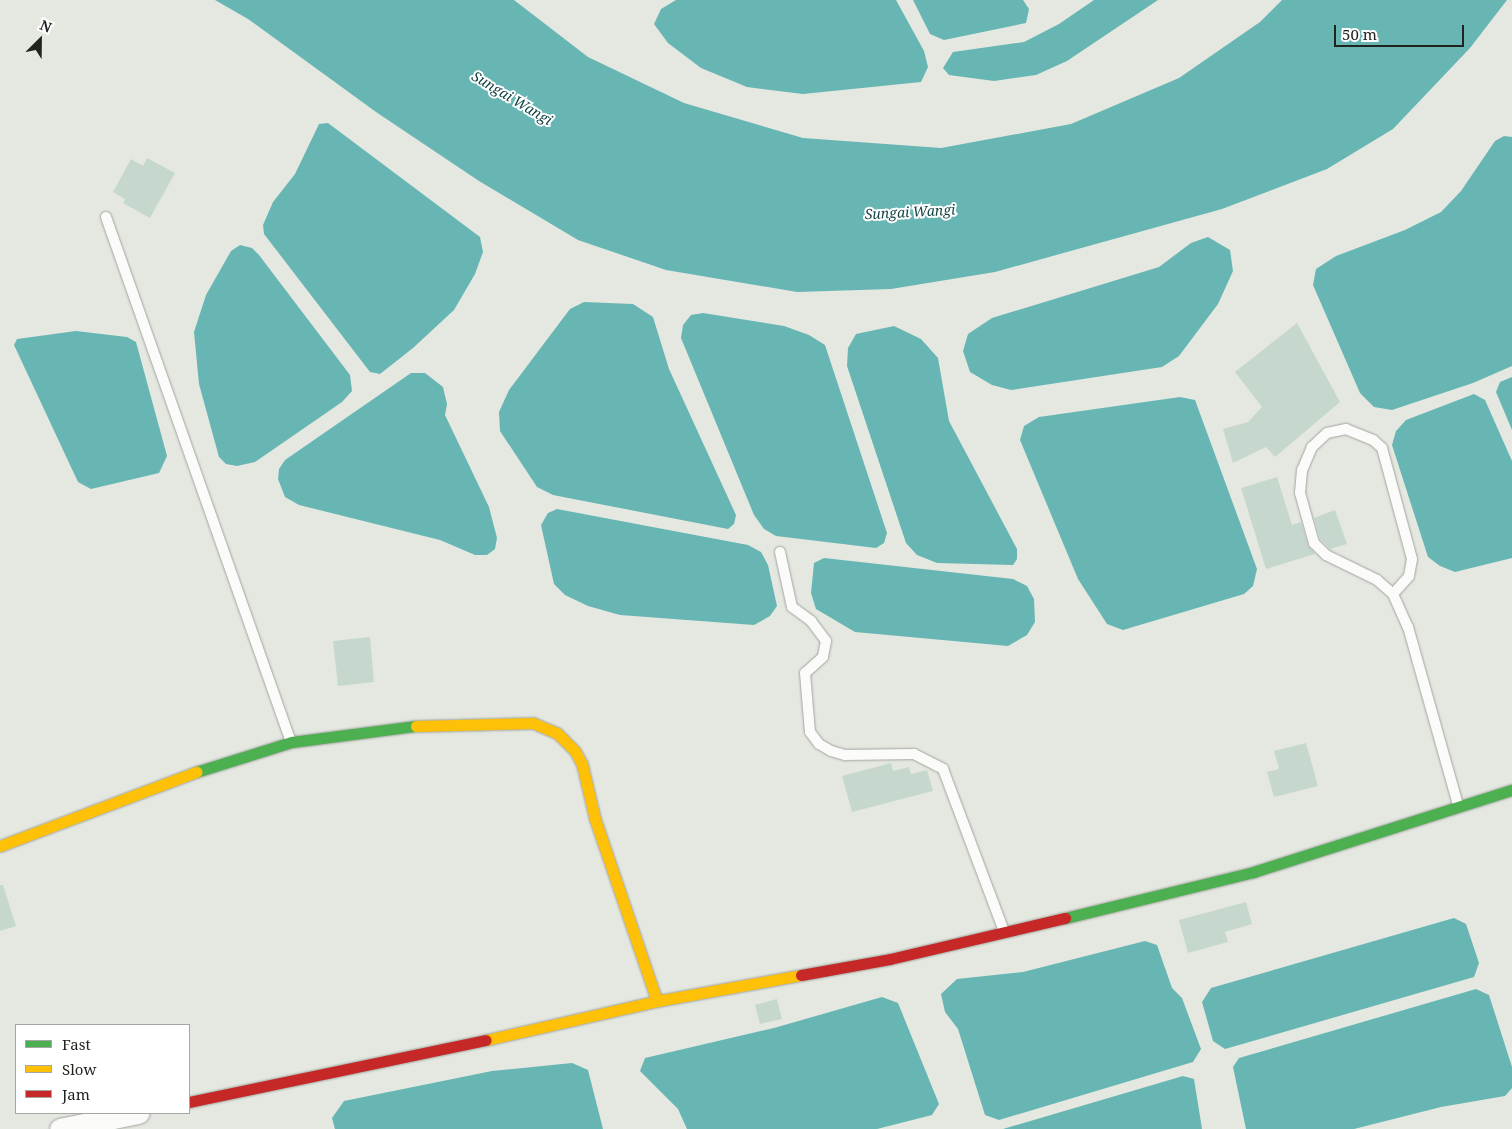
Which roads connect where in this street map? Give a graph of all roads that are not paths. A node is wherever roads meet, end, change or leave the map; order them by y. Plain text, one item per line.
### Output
1 (106, 217) dead end
2 (780, 552) dead end
3 (1393, 594) junction
4 (292, 742) junction
5 (1512, 790) edge
6 (1458, 806) junction
7 (0, 846) edge
8 (1005, 932) junction
9 (658, 1001) junction
10 (190, 1102) edge
11 (133, 1114) edge
12 (60, 1129) edge

1 - 4 lane
2 - 8 lane
3 - 3 lane
3 - 6 lane
4 - 7 street
4 - 9 street
5 - 6 street
6 - 8 street
8 - 9 street
9 - 10 street
11 - 12 street

